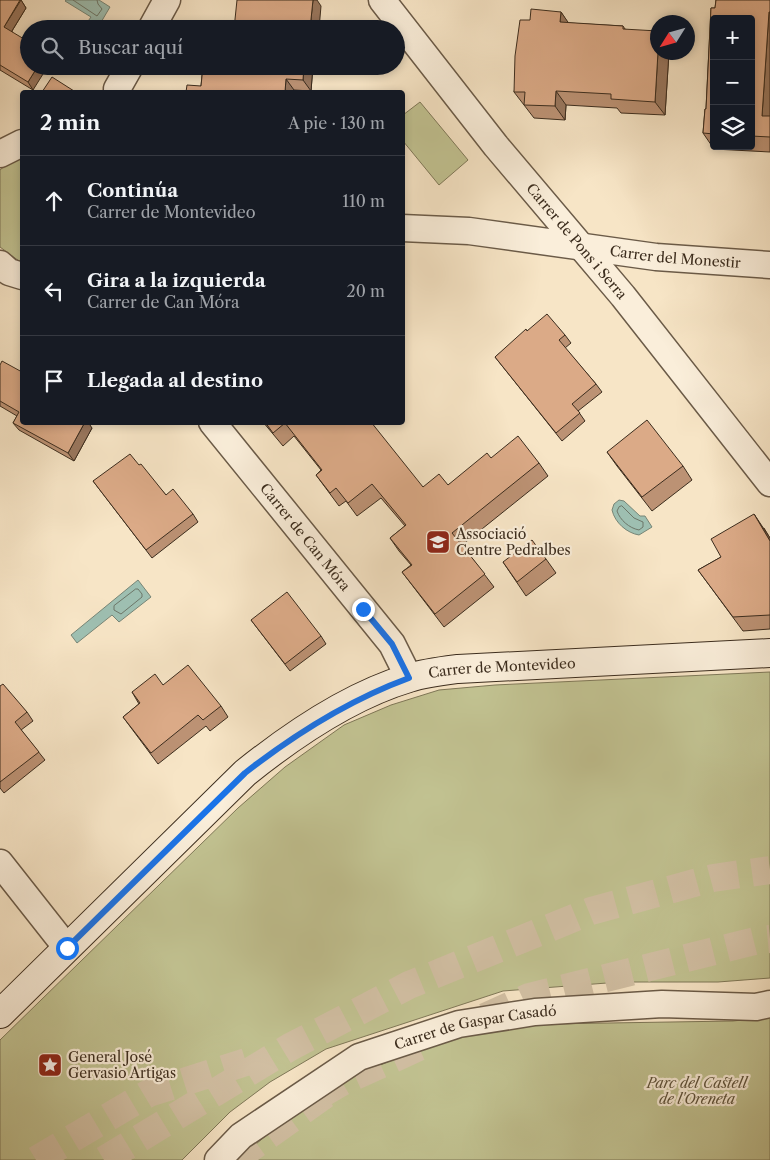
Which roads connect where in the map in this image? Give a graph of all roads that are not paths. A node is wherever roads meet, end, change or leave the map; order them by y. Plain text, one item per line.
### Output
1 (168, 0) edge
2 (382, 0) edge
3 (156, 20) edge
4 (398, 20) edge
5 (405, 29) edge
6 (125, 75) edge
7 (117, 89) dead end
8 (20, 144) edge
9 (0, 154) edge
10 (405, 228) edge
11 (580, 247) junction
12 (770, 265) edge
13 (214, 425) edge
14 (770, 482) edge
15 (770, 653) edge
16 (409, 678) junction
17 (0, 863) edge
18 (67, 948) junction
19 (770, 1004) edge
20 (0, 1014) edge
21 (218, 1160) edge

1 - 3 street
2 - 4 street, Carrer de Pons i Serra
5 - 11 street, Carrer de Pons i Serra
6 - 7 street
8 - 9 street
10 - 11 street, Carrer del Monestir
11 - 12 street, Carrer del Monestir
11 - 14 street, Carrer de Pons i Serra
13 - 16 street, Carrer de Can Móra
15 - 16 street, Carrer de Montevideo
16 - 18 street, Carrer de Montevideo
17 - 18 street
18 - 20 street, Carrer de Montevideo
19 - 21 street, Carrer de Gaspar Casadó

